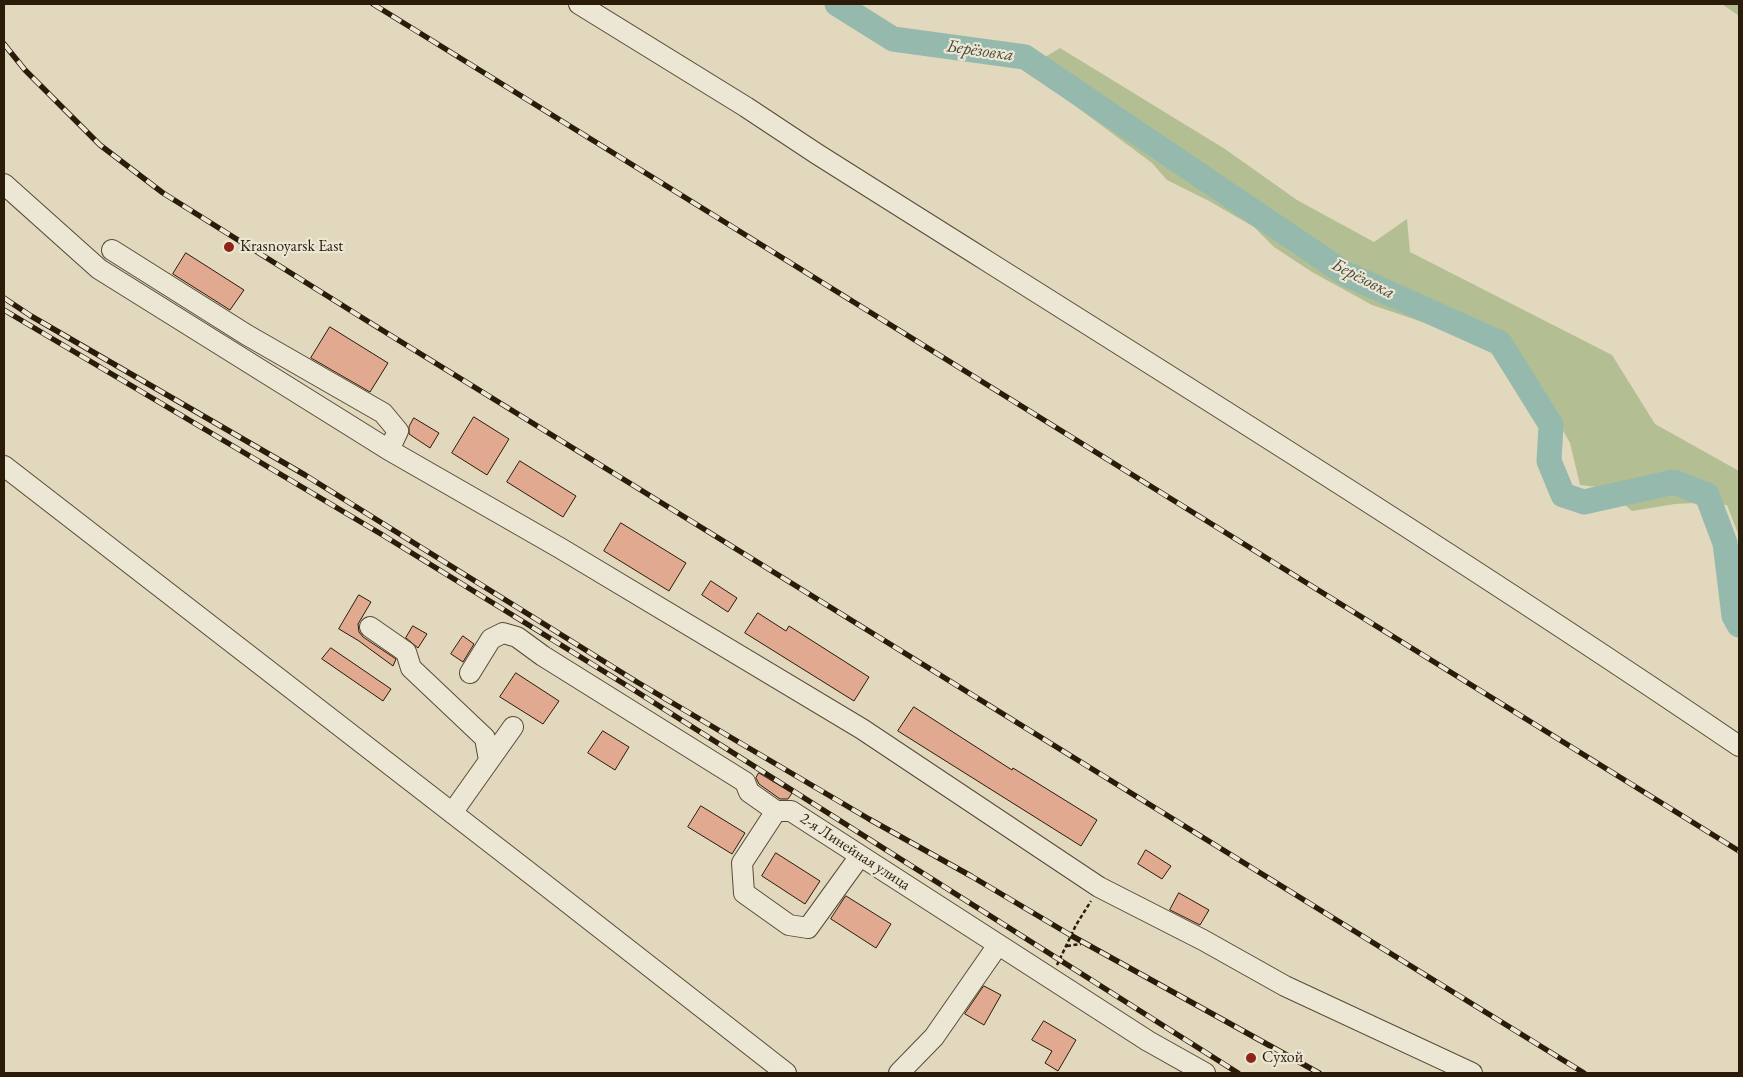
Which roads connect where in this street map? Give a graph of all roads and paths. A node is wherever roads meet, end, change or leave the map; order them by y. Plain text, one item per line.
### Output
1 (579, 4) edge
2 (4, 184) edge
3 (112, 250) dead end
4 (389, 450) junction
5 (4, 466) edge
6 (370, 627) dead end
7 (470, 673) dead end
8 (513, 727) dead end
9 (1739, 746) edge
10 (490, 760) junction
11 (776, 811) junction
12 (452, 813) junction
13 (860, 856) junction
14 (1100, 887) junction
15 (1081, 944) dead end
16 (998, 945) junction
17 (1067, 946) junction
18 (1056, 968) dead end
19 (786, 1073) edge
20 (899, 1073) edge
21 (1205, 1073) edge
22 (1472, 1073) edge

1 - 9 street
2 - 4 street
3 - 4 street
4 - 14 street
5 - 12 street
6 - 10 street
7 - 11 street, 2-я Линейная улица
8 - 10 street
10 - 12 street
11 - 13 street, 2-я Линейная улица
11 - 13 street
12 - 19 street
13 - 16 street, 2-я Линейная улица
14 - 17 path
14 - 22 street
15 - 17 path
16 - 20 street
16 - 21 street, 2-я Линейная улица
17 - 18 path

